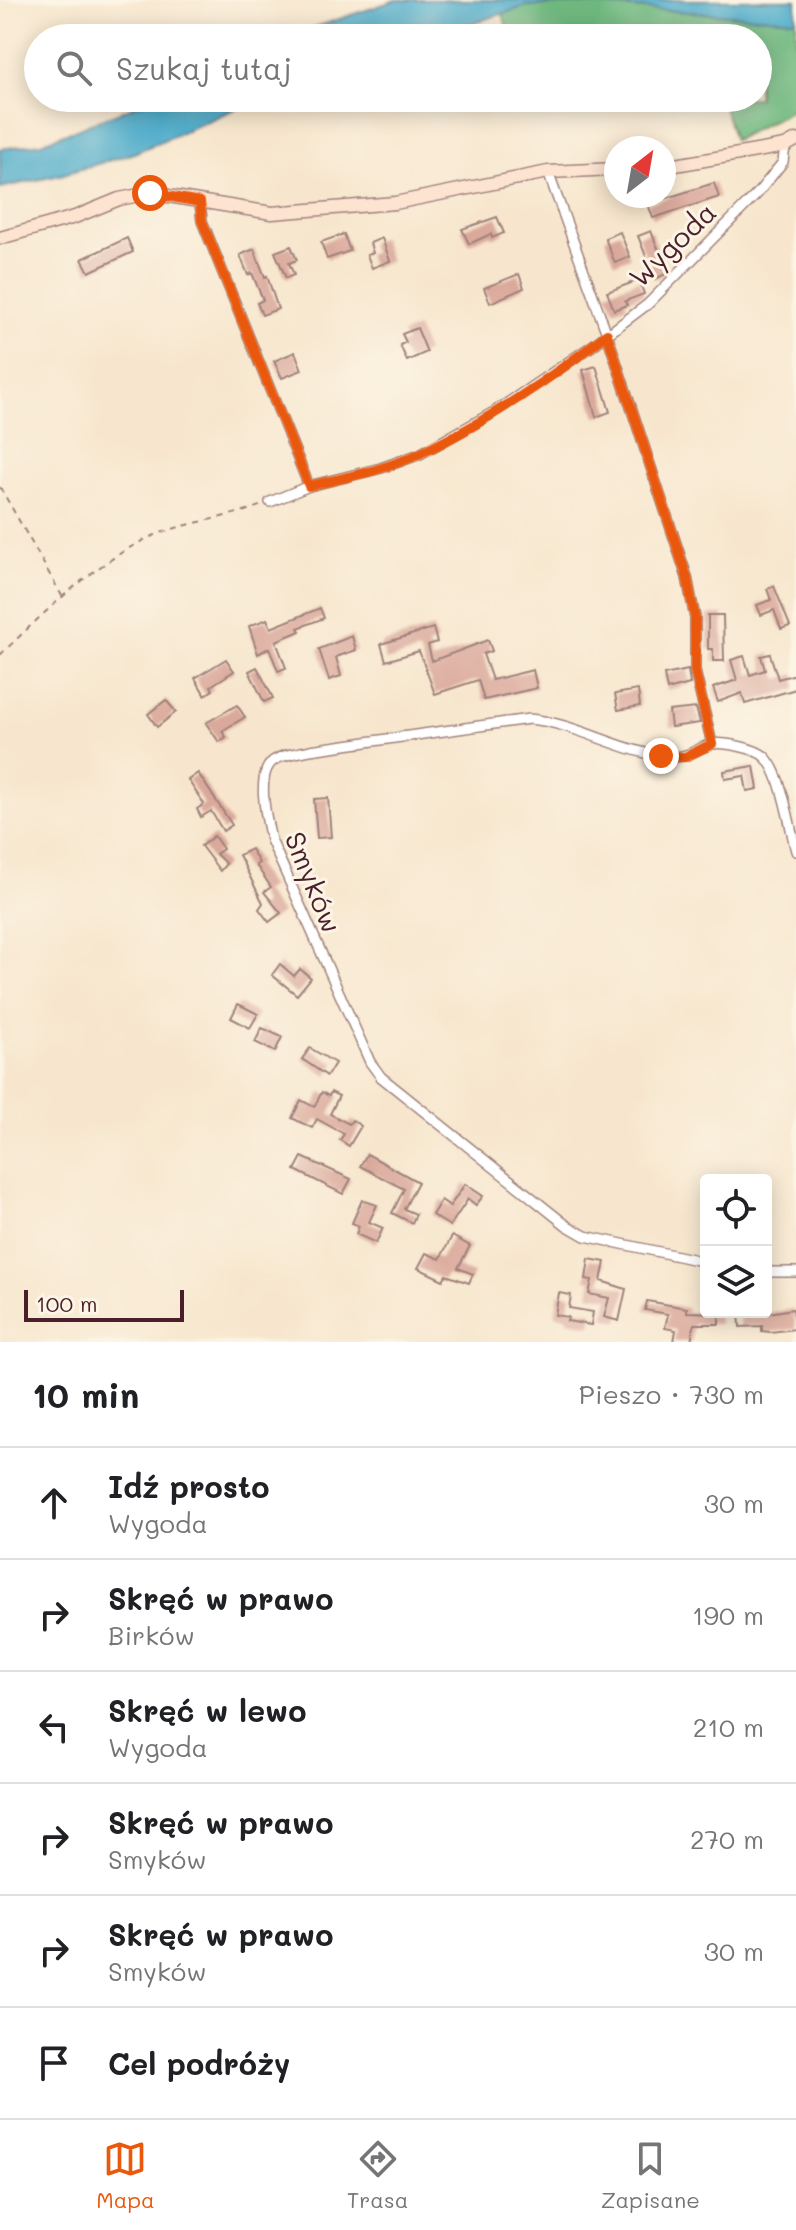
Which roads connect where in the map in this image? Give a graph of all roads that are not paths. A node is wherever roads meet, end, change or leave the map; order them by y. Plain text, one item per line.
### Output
1 (790, 143) edge
2 (676, 165) edge
3 (604, 170) edge
4 (548, 172) junction
5 (200, 202) junction
6 (0, 238) edge
7 (607, 334) junction
8 (309, 486) junction
9 (270, 502) road end
10 (712, 744) junction
11 (796, 851) edge
12 (700, 1261) edge
13 (772, 1272) edge
14 (796, 1272) edge

1 - 2 street, Wygoda
1 - 7 street, Wygoda
3 - 4 street
4 - 5 street
4 - 7 street
5 - 6 street
5 - 8 street
7 - 8 street, Wygoda
7 - 10 street
8 - 9 street, Wygoda
10 - 11 street, Smyków
10 - 12 street, Smyków
13 - 14 street

